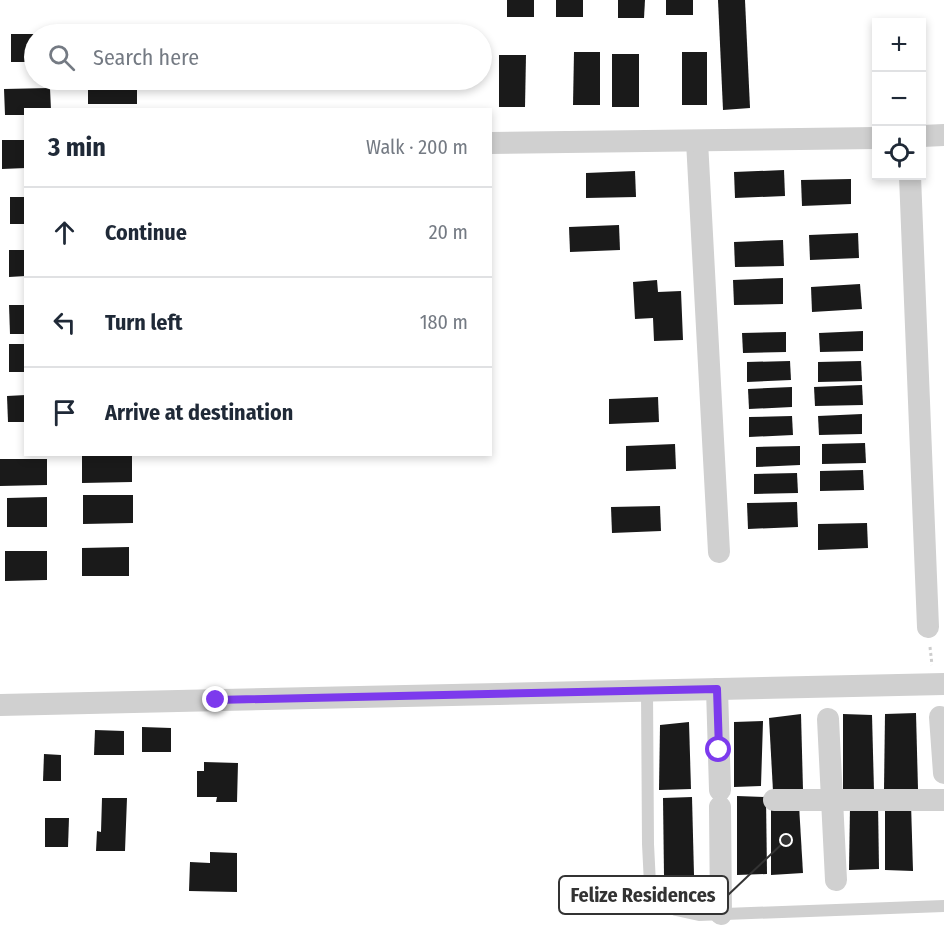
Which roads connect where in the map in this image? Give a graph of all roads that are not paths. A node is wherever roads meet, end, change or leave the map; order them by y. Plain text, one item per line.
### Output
1 (944, 135) edge
2 (926, 136) edge
3 (872, 138) edge
4 (697, 141) junction
5 (492, 143) edge
6 (910, 180) edge
7 (719, 552) dead end
8 (928, 627) road end
9 (939, 684) edge
10 (717, 689) junction
11 (647, 691) junction
12 (0, 705) edge
13 (940, 717) dead end
14 (828, 719) dead end
15 (944, 773) edge
16 (774, 800) dead end
17 (833, 800) junction
18 (944, 800) edge
19 (836, 880) dead end
20 (944, 906) edge
21 (721, 914) junction

1 - 2 street
3 - 4 street
4 - 5 street
4 - 7 street
6 - 8 street
9 - 10 street
10 - 11 street
10 - 21 street
11 - 12 street
11 - 21 lane
13 - 15 street
14 - 17 street
16 - 17 street
17 - 18 street
17 - 19 street
20 - 21 lane

